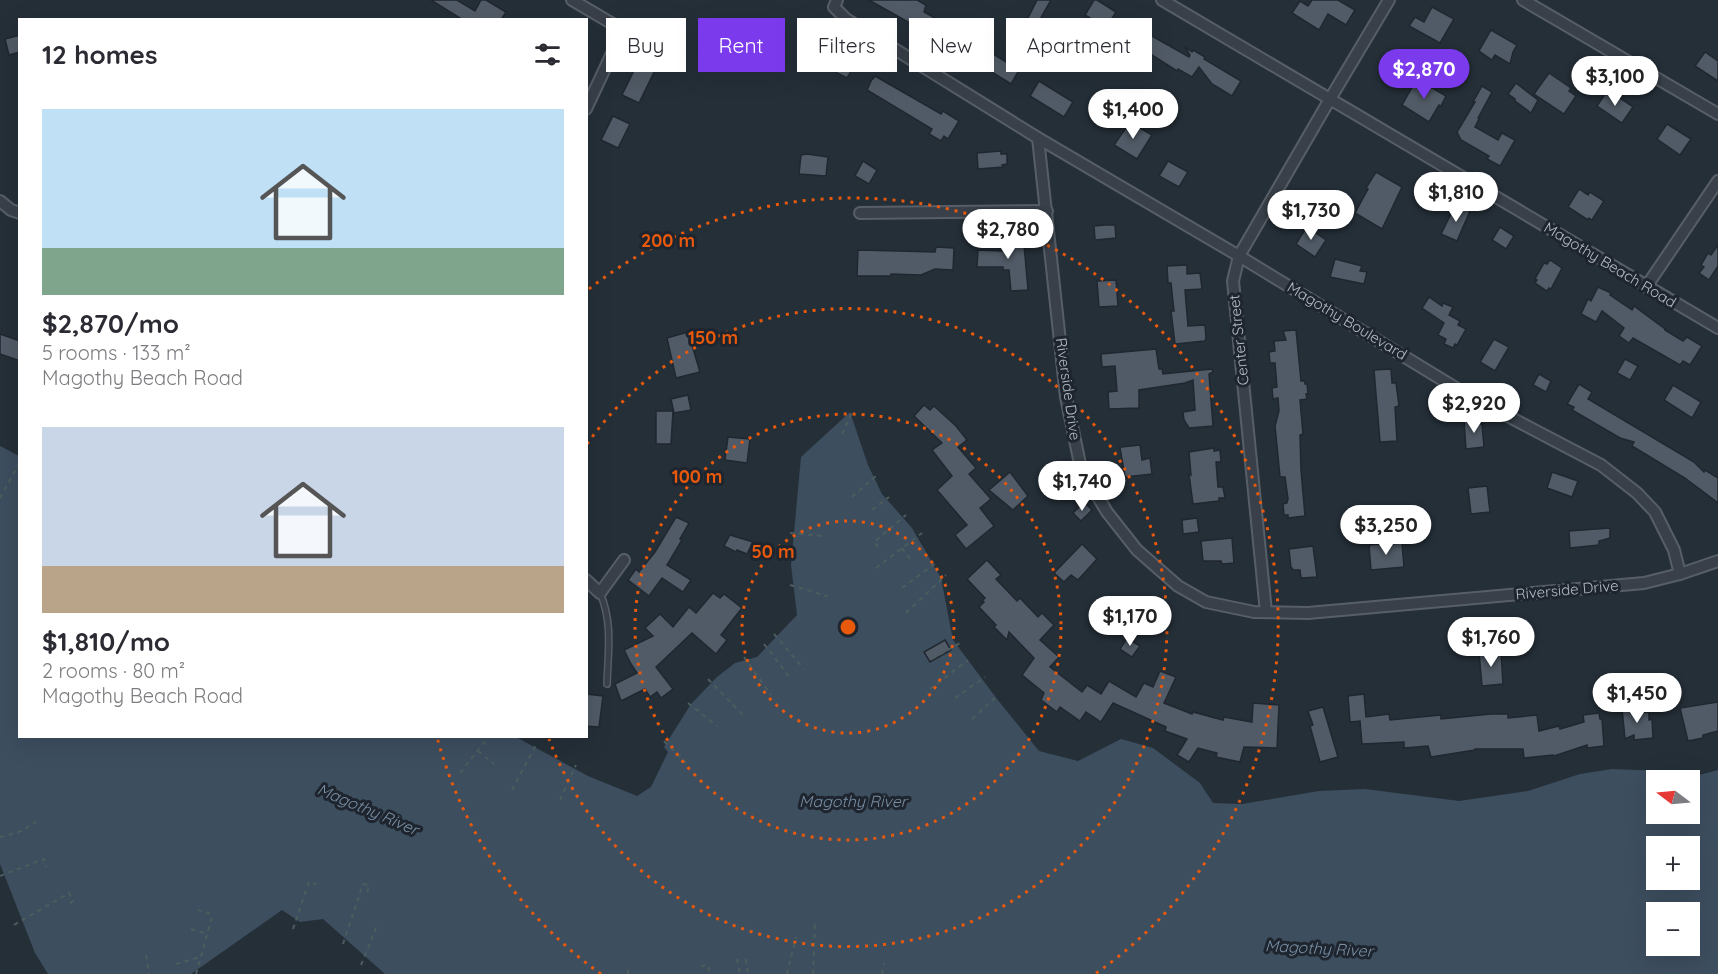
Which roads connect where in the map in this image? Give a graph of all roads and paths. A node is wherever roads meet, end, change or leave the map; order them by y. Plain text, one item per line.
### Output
1 (572, 0) edge
2 (1162, 0) edge
3 (1389, 0) edge
4 (1523, 0) edge
5 (836, 4) edge
6 (1330, 99) junction
7 (588, 105) edge
8 (1718, 114) edge
9 (1038, 138) junction
10 (1718, 181) edge
11 (0, 201) edge
12 (1047, 211) junction
13 (18, 212) edge
14 (860, 213) dead end
15 (1239, 256) junction
16 (1646, 287) junction
17 (1718, 328) edge
18 (853, 410) dead end
19 (842, 434) dead end
20 (18, 466) edge
21 (877, 475) dead end
22 (852, 497) dead end
23 (889, 497) dead end
24 (0, 498) edge
25 (872, 510) dead end
26 (906, 515) dead end
27 (790, 533) dead end
28 (922, 533) dead end
29 (823, 536) dead end
30 (878, 547) dead end
31 (902, 548) junction
32 (624, 560) dead end
33 (910, 560) dead end
34 (1718, 561) edge
35 (937, 562) dead end
36 (876, 568) dead end
37 (1680, 574) junction
38 (946, 575) dead end
39 (588, 582) edge
40 (790, 585) dead end
41 (903, 588) dead end
42 (600, 593) junction
43 (827, 596) dead end
44 (1266, 612) junction
45 (906, 613) dead end
46 (774, 634) dead end
47 (962, 642) dead end
48 (764, 644) dead end
49 (928, 651) dead end
50 (744, 657) dead end
51 (968, 660) dead end
52 (804, 669) dead end
53 (985, 677) dead end
54 (708, 679) dead end
55 (791, 679) dead end
56 (607, 684) dead end
57 (930, 689) dead end
58 (771, 695) dead end
59 (998, 695) dead end
60 (955, 698) dead end
61 (688, 703) dead end
62 (745, 717) dead end
63 (972, 719) dead end
64 (717, 726) dead end
65 (488, 738) edge
66 (664, 741) dead end
67 (537, 743) dead end
68 (478, 751) junction
69 (494, 764) dead end
70 (687, 764) dead end
71 (576, 765) dead end
72 (460, 773) dead end
73 (512, 790) dead end
74 (560, 800) dead end
75 (36, 822) dead end
76 (0, 837) edge
77 (45, 867) dead end
78 (0, 876) edge
79 (316, 884) dead end
80 (366, 897) dead end
81 (66, 906) dead end
82 (198, 910) dead end
83 (815, 923) dead end
84 (14, 925) dead end
85 (191, 929) dead end
86 (293, 929) dead end
87 (381, 930) dead end
88 (208, 934) junction
89 (796, 937) dead end
90 (343, 944) dead end
91 (146, 955) dead end
92 (201, 957) junction
93 (736, 959) dead end
94 (746, 959) dead end
95 (884, 963) dead end
96 (176, 964) dead end
97 (361, 965) dead end
98 (701, 966) dead end
99 (628, 969) dead end
100 (149, 974) edge
101 (196, 974) edge
102 (628, 974) edge
103 (710, 974) edge
104 (740, 974) edge
105 (748, 974) edge
106 (788, 974) edge
107 (813, 974) edge
108 (882, 974) edge

1 - 7 street
2 - 6 street, Magothy Beach Road
3 - 6 street, Center Street
4 - 8 street
5 - 9 street
6 - 15 street, Center Street
6 - 16 street, Magothy Beach Road
9 - 12 street, Riverside Drive
9 - 15 street, Magothy Boulevard
10 - 16 street
11 - 13 street
12 - 14 street
12 - 44 street, Riverside Drive
15 - 37 street, Magothy Boulevard
15 - 44 street, Center Street
16 - 17 street, Magothy Beach Road
18 - 19 path
20 - 24 path
21 - 22 path
23 - 25 path
26 - 30 path
27 - 29 path
28 - 31 path
31 - 33 path
31 - 36 path
32 - 42 street
34 - 37 street, Riverside Drive
35 - 41 path
37 - 44 street, Riverside Drive
38 - 45 path
39 - 42 street
40 - 43 path
42 - 56 lane
46 - 52 path
47 - 49 path
48 - 55 path
50 - 58 path
51 - 57 path
53 - 60 path
54 - 62 path
59 - 63 path
61 - 64 path
65 - 68 path
66 - 70 path
67 - 73 path
68 - 69 path
68 - 72 path
71 - 74 path
75 - 76 path
77 - 78 path
79 - 86 path
80 - 90 path
81 - 84 path
82 - 88 path
83 - 107 path
85 - 88 path
87 - 97 path
88 - 92 path
89 - 106 path
91 - 100 path
92 - 96 path
92 - 101 path
93 - 104 path
94 - 105 path
95 - 108 path
98 - 103 path
99 - 102 path

